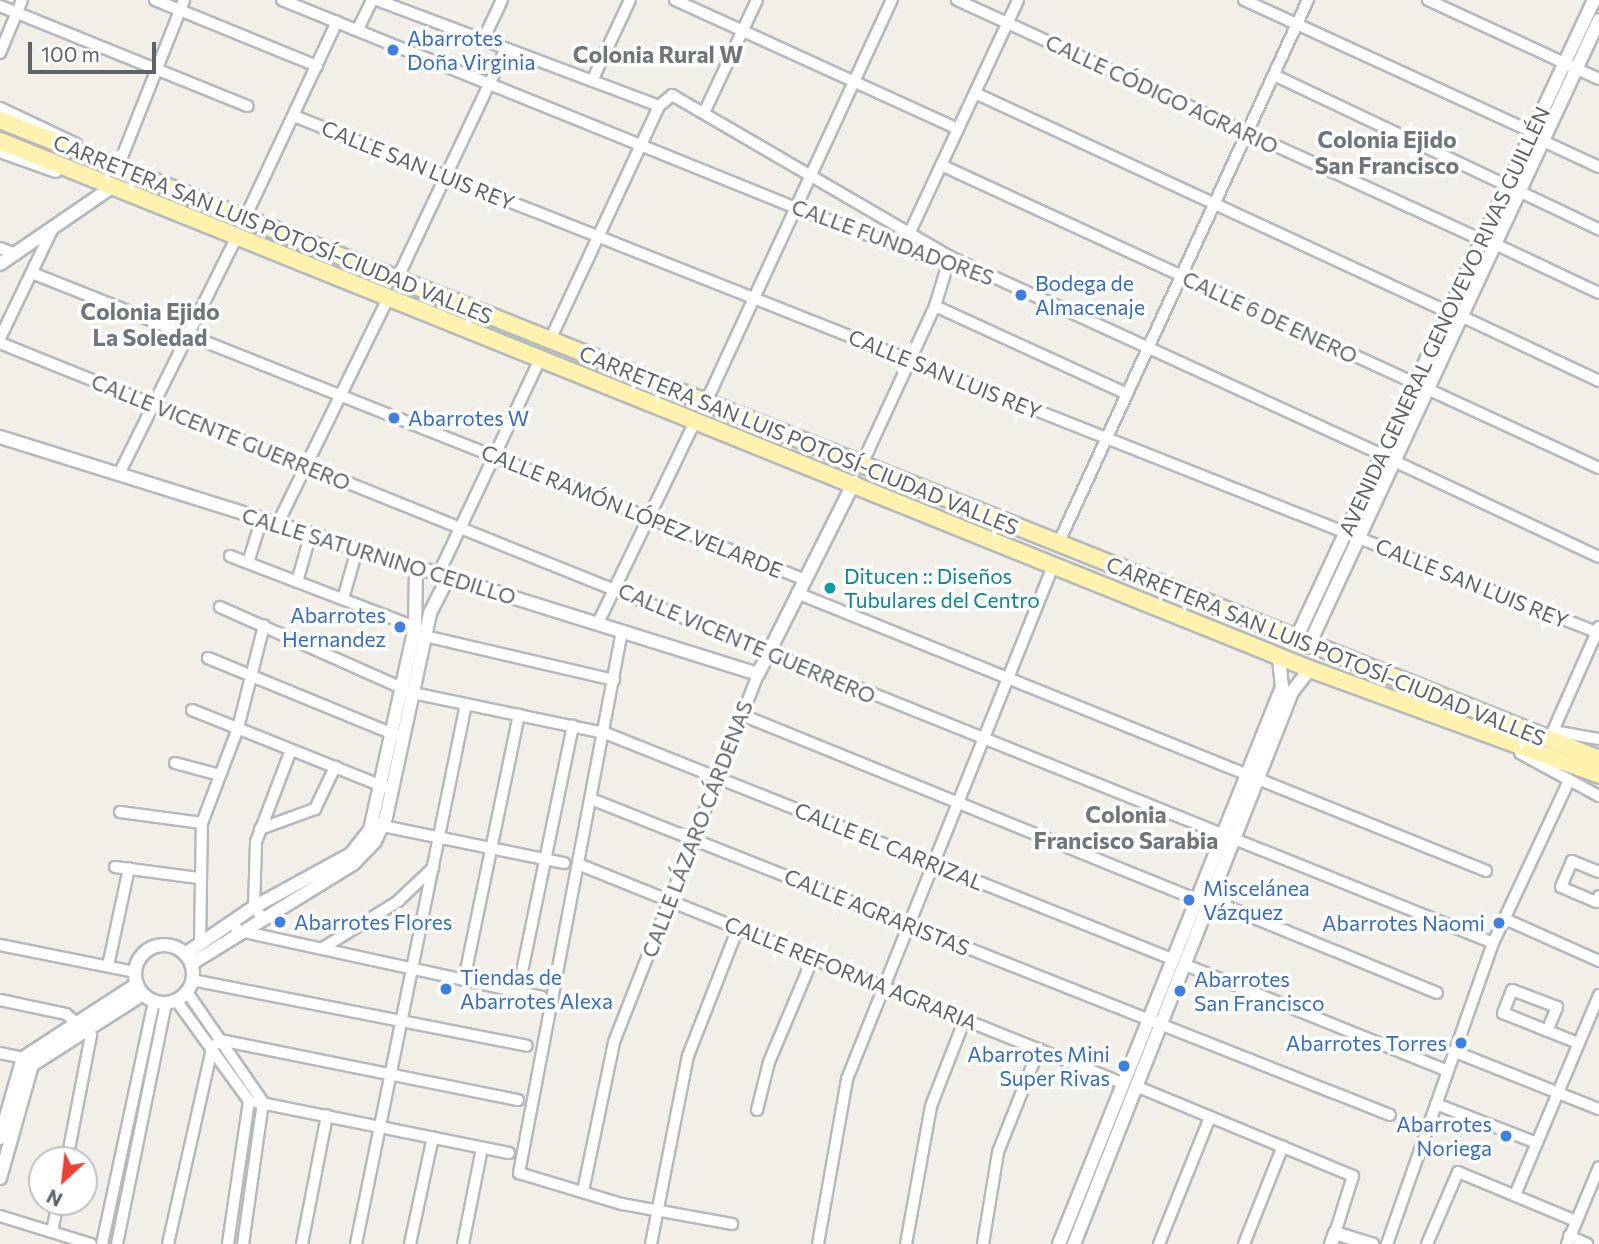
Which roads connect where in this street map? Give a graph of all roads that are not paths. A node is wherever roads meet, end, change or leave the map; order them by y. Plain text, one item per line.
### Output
1 (22, 0) edge
2 (155, 0) edge
3 (282, 0) edge
4 (374, 0) edge
5 (502, 0) edge
6 (630, 0) edge
7 (675, 0) edge
8 (757, 0) edge
9 (892, 0) edge
10 (957, 0) edge
11 (1018, 0) edge
12 (1244, 0) edge
13 (1308, 0) edge
14 (1428, 0) edge
15 (1594, 0) edge
16 (182, 5) edge
17 (0, 6) edge
18 (17, 12) junction
19 (1599, 20) edge
20 (337, 22) junction
21 (1007, 23) junction
22 (1296, 24) junction
23 (358, 29) junction
24 (743, 31) junction
25 (484, 40) junction
26 (506, 49) junction
27 (0, 53) edge
28 (317, 66) junction
29 (1571, 66) junction
30 (157, 68) junction
31 (1274, 75) junction
32 (1599, 79) edge
33 (592, 81) junction
34 (854, 82) junction
35 (490, 84) junction
36 (975, 93) junction
37 (248, 106) dead end
38 (659, 106) junction
39 (0, 109) edge
40 (704, 113) junction
41 (293, 116) junction
42 (0, 120) edge
43 (958, 129) junction
44 (1532, 132) junction
45 (1248, 133) junction
46 (1543, 141) junction
47 (0, 142) edge
48 (643, 145) junction
49 (0, 151) edge
50 (96, 159) junction
51 (941, 165) junction
52 (118, 167) junction
53 (1599, 167) edge
54 (811, 174) junction
55 (85, 177) junction
56 (446, 177) junction
57 (112, 187) junction
58 (1513, 188) junction
59 (1216, 202) junction
60 (796, 208) junction
61 (245, 218) junction
62 (54, 227) junction
63 (1599, 229) edge
64 (910, 232) junction
65 (237, 236) junction
66 (599, 237) junction
67 (1488, 242) junction
68 (0, 248) edge
69 (15, 254) junction
70 (950, 257) junction
71 (0, 264) edge
72 (32, 273) junction
73 (398, 276) junction
74 (1182, 276) junction
75 (1599, 293) edge
76 (389, 296) junction
77 (754, 299) junction
78 (935, 306) junction
79 (1455, 314) junction
80 (187, 335) junction
81 (550, 340) junction
82 (0, 341) edge
83 (1149, 346) junction
84 (541, 357) junction
85 (909, 360) junction
86 (1599, 382) edge
87 (1421, 386) junction
88 (1127, 394) junction
89 (342, 396) junction
90 (706, 402) junction
91 (153, 404) junction
92 (696, 419) junction
93 (0, 437) edge
94 (1107, 438) junction
95 (1382, 455) junction
96 (494, 457) junction
97 (1394, 461) junction
98 (862, 464) junction
99 (306, 467) junction
100 (1599, 468) edge
101 (119, 474) junction
102 (854, 482) junction
103 (649, 518) junction
104 (261, 521) junction
105 (276, 525) junction
106 (461, 527) junction
107 (1346, 533) junction
108 (310, 536) junction
109 (1358, 538) junction
110 (1058, 544) junction
111 (358, 550) junction
112 (230, 556) dead end
113 (1599, 557) edge
114 (392, 561) junction
115 (248, 563) junction
116 (1053, 566) junction
117 (416, 568) junction
118 (443, 577) junction
119 (803, 579) junction
120 (297, 582) junction
121 (469, 584) junction
122 (615, 588) junction
123 (797, 593) junction
124 (415, 594) junction
125 (343, 599) junction
126 (438, 599) junction
127 (220, 607) dead end
128 (598, 623) junction
129 (264, 625) junction
130 (1598, 629) edge
131 (420, 631) junction
132 (622, 631) junction
133 (1301, 644) junction
134 (767, 651) junction
135 (1279, 656) junction
136 (208, 658) dead end
137 (1310, 669) junction
138 (758, 674) junction
139 (251, 676) junction
140 (1007, 677) junction
141 (614, 680) junction
142 (407, 690) junction
143 (466, 704) junction
144 (192, 710) dead end
145 (519, 715) junction
146 (742, 715) junction
147 (1511, 723) junction
148 (573, 726) junction
149 (238, 728) junction
150 (1553, 731) junction
151 (605, 733) junction
152 (398, 736) junction
153 (1492, 737) junction
154 (1599, 739) edge
155 (982, 740) junction
156 (1599, 749) edge
157 (291, 750) junction
158 (1520, 753) junction
159 (1599, 759) edge
160 (175, 763) dead end
161 (335, 767) junction
162 (1245, 773) junction
163 (216, 774) junction
164 (1599, 775) edge
165 (718, 777) junction
166 (1258, 778) junction
167 (1568, 783) junction
168 (1599, 786) edge
169 (387, 788) junction
170 (1599, 796) edge
171 (592, 799) junction
172 (960, 801) junction
173 (120, 812) dead end
174 (201, 823) junction
175 (383, 826) junction
176 (260, 829) junction
177 (1220, 835) junction
178 (440, 837) junction
179 (694, 839) junction
180 (1234, 840) junction
181 (492, 848) junction
182 (545, 859) junction
183 (564, 863) dead end
184 (578, 863) junction
185 (937, 865) junction
186 (115, 866) dead end
187 (129, 868) junction
188 (432, 868) junction
189 (1486, 871) dead end
190 (1599, 872) edge
191 (198, 878) junction
192 (1599, 896) edge
193 (1195, 898) junction
194 (670, 900) junction
195 (1213, 901) junction
196 (258, 911) junction
197 (1505, 919) junction
198 (235, 927) junction
199 (912, 927) junction
200 (738, 928) junction
201 (1493, 943) junction
202 (0, 945) edge
203 (200, 945) junction
204 (321, 949) junction
205 (813, 958) junction
206 (188, 959) junction
207 (1172, 959) junction
208 (1599, 961) edge
209 (108, 966) junction
210 (1188, 966) junction
211 (412, 969) junction
212 (464, 980) junction
213 (189, 986) junction
214 (887, 987) junction
215 (518, 991) junction
216 (1437, 992) dead end
217 (152, 993) junction
218 (1599, 995) edge
219 (542, 997) dead end
220 (0, 1000) edge
221 (965, 1019) junction
222 (1146, 1019) junction
223 (402, 1020) junction
224 (83, 1024) junction
225 (1164, 1025) junction
226 (1547, 1031) junction
227 (220, 1040) junction
228 (1578, 1043) junction
229 (527, 1046) dead end
230 (212, 1048) junction
231 (1039, 1049) junction
232 (1453, 1051) junction
233 (0, 1053) edge
234 (23, 1058) junction
235 (1446, 1070) junction
236 (391, 1075) junction
237 (1122, 1083) junction
238 (1138, 1087) junction
239 (1557, 1095) junction
240 (518, 1100) dead end
241 (249, 1101) junction
242 (263, 1102) junction
243 (1436, 1104) junction
244 (9, 1108) edge
245 (1599, 1109) edge
246 (757, 1110) dead end
247 (327, 1115) junction
248 (1390, 1115) dead end
249 (1210, 1117) junction
250 (380, 1126) junction
251 (433, 1137) junction
252 (0, 1139) edge
253 (1537, 1143) junction
254 (70, 1146) edge
255 (1283, 1146) junction
256 (482, 1148) junction
257 (509, 1153) dead end
258 (2, 1162) edge
259 (1599, 1167) edge
260 (0, 1178) edge
261 (583, 1191) junction
262 (236, 1194) junction
263 (250, 1195) junction
264 (1516, 1195) junction
265 (658, 1209) junction
266 (0, 1216) edge
267 (55, 1216) edge
268 (1576, 1221) junction
269 (732, 1224) dead end
270 (52, 1232) junction
271 (1333, 1239) edge
272 (1568, 1240) edge
273 (91, 1244) edge
274 (102, 1244) edge
275 (117, 1244) edge
276 (168, 1244) edge
277 (228, 1244) edge
278 (243, 1244) edge
279 (302, 1244) edge
280 (356, 1244) edge
281 (410, 1244) edge
282 (463, 1244) edge
283 (651, 1244) edge
284 (818, 1244) edge
285 (906, 1244) edge
286 (983, 1244) edge
287 (1059, 1244) edge
288 (1074, 1244) edge
289 (1159, 1244) edge
290 (1244, 1244) edge
291 (1372, 1244) edge
292 (1387, 1244) edge
293 (1427, 1244) edge
294 (1587, 1244) edge

1 - 18 street
2 - 16 street
3 - 20 street, CALLE FUNDADORES
4 - 23 street
4 - 25 street
5 - 25 street
6 - 33 street
7 - 24 street
8 - 24 street
9 - 34 street
10 - 21 street, CALLE CÓDIGO AGRARIO
11 - 21 street
12 - 22 street
13 - 22 street
14 - 29 street
15 - 29 street, AVENIDA GENERAL GENOVEVO RIVAS GUILLÉN
16 - 28 street
16 - 30 street
17 - 18 street
18 - 27 street
18 - 30 street
19 - 29 street, AVENIDA GENERAL GENOVEVO RIVAS GUILLÉN
20 - 23 street, CALLE FUNDADORES
20 - 28 street
21 - 36 street
21 - 45 street, CALLE CÓDIGO AGRARIO
22 - 31 street
22 - 44 street
23 - 35 street, CALLE FUNDADORES
24 - 34 street
24 - 40 street
25 - 26 street
26 - 33 street
26 - 35 street
28 - 41 street
29 - 32 street
29 - 44 street, AVENIDA GENERAL GENOVEVO RIVAS GUILLÉN
29 - 46 street, AVENIDA GENERAL GENOVEVO RIVAS GUILLÉN
30 - 37 street
30 - 52 street
31 - 45 street
31 - 58 street
33 - 38 street
34 - 43 street
34 - 54 street
35 - 48 street, CALLE FUNDADORES
35 - 56 street
36 - 43 street
36 - 59 street
38 - 40 street
38 - 48 street
39 - 50 street
40 - 54 street
41 - 56 street, CALLE SAN LUIS REY
41 - 61 street
42 - 50 main road, CARRETERA SAN LUIS POTOSÍ-CIUDAD VALLES
43 - 51 street
44 - 58 street, AVENIDA GENERAL GENOVEVO RIVAS GUILLÉN
45 - 59 street
45 - 67 street, CALLE CÓDIGO AGRARIO
46 - 53 street
46 - 58 street, AVENIDA GENERAL GENOVEVO RIVAS GUILLÉN
47 - 55 main road
48 - 60 street, CALLE FUNDADORES
48 - 66 street
49 - 55 street
50 - 52 main road, CARRETERA SAN LUIS POTOSÍ-CIUDAD VALLES
51 - 64 street
51 - 74 street, CALLE 6 DE ENERO
52 - 61 main road, CARRETERA SAN LUIS POTOSÍ-CIUDAD VALLES
54 - 60 street
54 - 64 street
55 - 57 main road
56 - 66 street, CALLE SAN LUIS REY
56 - 73 street
57 - 62 street
57 - 65 main road
58 - 63 street
58 - 67 street, AVENIDA GENERAL GENOVEVO RIVAS GUILLÉN
59 - 74 street
59 - 79 street
60 - 70 street, CALLE FUNDADORES
60 - 77 street
61 - 73 main road, CARRETERA SAN LUIS POTOSÍ-CIUDAD VALLES
62 - 69 street
62 - 72 street
64 - 70 street
65 - 76 main road
65 - 80 street
66 - 77 street, CALLE SAN LUIS REY
66 - 81 street
67 - 75 street, CALLE CÓDIGO AGRARIO
67 - 79 street, AVENIDA GENERAL GENOVEVO RIVAS GUILLÉN
68 - 69 street
69 - 71 street
70 - 78 street
70 - 83 street, CALLE FUNDADORES
72 - 80 street, CALLE RAMÓN LÓPEZ VELARDE
72 - 82 street
73 - 81 main road, CARRETERA SAN LUIS POTOSÍ-CIUDAD VALLES
74 - 83 street
74 - 87 street, CALLE 6 DE ENERO
76 - 84 main road
76 - 89 street
77 - 85 street, CALLE SAN LUIS REY
77 - 90 street
78 - 85 street
78 - 88 street
79 - 86 street
79 - 87 street, AVENIDA GENERAL GENOVEVO RIVAS GUILLÉN
80 - 89 street, CALLE RAMÓN LÓPEZ VELARDE
80 - 91 street
81 - 90 main road, CARRETERA SAN LUIS POTOSÍ-CIUDAD VALLES
82 - 91 street, CALLE VICENTE GUERRERO
83 - 88 street
83 - 95 street, CALLE FUNDADORES
84 - 92 main road
84 - 96 street
85 - 94 street, CALLE SAN LUIS REY
85 - 98 street
87 - 95 street, AVENIDA GENERAL GENOVEVO RIVAS GUILLÉN
87 - 97 street, AVENIDA GENERAL GENOVEVO RIVAS GUILLÉN
87 - 100 street, CALLE 6 DE ENERO
88 - 94 street
89 - 96 street, CALLE RAMÓN LÓPEZ VELARDE
89 - 99 street
90 - 98 main road, CARRETERA SAN LUIS POTOSÍ-CIUDAD VALLES
91 - 99 street, CALLE VICENTE GUERRERO
91 - 101 street
92 - 102 main road
92 - 103 street
93 - 101 street, CALLE SATURNINO CEDILLO
94 - 107 street, CALLE SAN LUIS REY
94 - 110 street
95 - 107 street, AVENIDA GENERAL GENOVEVO RIVAS GUILLÉN
96 - 103 street, CALLE RAMÓN LÓPEZ VELARDE
96 - 106 street
97 - 109 street, AVENIDA GENERAL GENOVEVO RIVAS GUILLÉN
97 - 113 street
98 - 110 main road, CARRETERA SAN LUIS POTOSÍ-CIUDAD VALLES
99 - 105 street
99 - 106 street, CALLE VICENTE GUERRERO
101 - 104 street, CALLE SATURNINO CEDILLO
102 - 116 main road
102 - 119 street, CALLE LÁZARO CÁRDENAS
103 - 119 street, CALLE RAMÓN LÓPEZ VELARDE
103 - 122 street
104 - 105 street, CALLE SATURNINO CEDILLO
104 - 115 street
105 - 108 street, CALLE SATURNINO CEDILLO
106 - 118 street
106 - 122 street, CALLE VICENTE GUERRERO
107 - 109 street, CALLE SAN LUIS REY
107 - 133 street, AVENIDA GENERAL GENOVEVO RIVAS GUILLÉN
108 - 111 street, CALLE SATURNINO CEDILLO
108 - 120 street
109 - 130 street, CALLE SAN LUIS REY
109 - 133 street, AVENIDA GENERAL GENOVEVO RIVAS GUILLÉN
110 - 133 main road, CARRETERA SAN LUIS POTOSÍ-CIUDAD VALLES
111 - 114 street, CALLE SATURNINO CEDILLO
111 - 125 street
112 - 115 street
114 - 117 street, CALLE SATURNINO CEDILLO
114 - 124 street
115 - 120 street
116 - 135 main road
116 - 140 street
117 - 118 street, CALLE SATURNINO CEDILLO
117 - 124 street
118 - 121 street, CALLE SATURNINO CEDILLO
118 - 126 street
119 - 123 street, CALLE LÁZARO CÁRDENAS
120 - 125 street
121 - 126 street
121 - 128 street, CALLE SATURNINO CEDILLO
122 - 128 street
122 - 134 street, CALLE VICENTE GUERRERO
123 - 134 street, CALLE LÁZARO CÁRDENAS
123 - 140 street, CALLE RAMÓN LÓPEZ VELARDE
124 - 126 street
124 - 131 street
125 - 131 street
126 - 131 street
127 - 129 street, CALLE EL CARRIZAL
128 - 132 street, CALLE SATURNINO CEDILLO
129 - 139 street
129 - 142 street, CALLE EL CARRIZAL
130 - 150 street
131 - 141 street
131 - 142 street
132 - 138 street, CALLE SATURNINO CEDILLO
132 - 141 street
133 - 147 main road, CARRETERA SAN LUIS POTOSÍ-CIUDAD VALLES
134 - 138 street, CALLE LÁZARO CÁRDENAS
134 - 155 street, CALLE VICENTE GUERRERO
135 - 137 main road
135 - 162 street
136 - 139 street
137 - 153 main road
137 - 166 street
138 - 146 street, CALLE LÁZARO CÁRDENAS
139 - 149 street
139 - 152 street
140 - 155 street
140 - 162 street, CALLE RAMÓN LÓPEZ VELARDE
141 - 151 street
142 - 143 street, CALLE EL CARRIZAL
142 - 152 street
143 - 145 street, CALLE EL CARRIZAL
143 - 178 street
144 - 149 street
145 - 148 street, CALLE EL CARRIZAL
145 - 181 street
146 - 165 street, CALLE LÁZARO CÁRDENAS
146 - 172 street
147 - 150 main road
147 - 159 main road, CARRETERA SAN LUIS POTOSÍ-CIUDAD VALLES
148 - 151 street, CALLE EL CARRIZAL
148 - 182 street
149 - 157 street
149 - 163 street
150 - 154 street
150 - 156 main road
151 - 165 street, CALLE EL CARRIZAL
151 - 171 street
152 - 169 street
153 - 158 main road
153 - 164 main road
155 - 172 street
155 - 177 street, CALLE VICENTE GUERRERO
157 - 161 street
157 - 176 street
158 - 167 street
158 - 168 main road
160 - 163 street
161 - 169 street
161 - 176 street
162 - 166 street, CALLE RAMÓN LÓPEZ VELARDE
162 - 177 street
163 - 174 street
165 - 179 street, CALLE LÁZARO CÁRDENAS
165 - 185 street, CALLE EL CARRIZAL
166 - 180 street
166 - 189 street, CALLE RAMÓN LÓPEZ VELARDE
167 - 170 street
167 - 197 street
169 - 175 street
169 - 196 street
171 - 179 street, CALLE AGRARISTAS
171 - 184 street
172 - 185 street
172 - 193 street
173 - 174 street
174 - 191 street
175 - 178 street
175 - 196 street
176 - 196 street
177 - 180 street, CALLE VICENTE GUERRERO
177 - 193 street
178 - 181 street
178 - 188 street
179 - 194 street, CALLE LÁZARO CÁRDENAS
179 - 199 street, CALLE AGRARISTAS
180 - 195 street
180 - 201 street, CALLE VICENTE GUERRERO
181 - 182 street
181 - 212 street
182 - 183 street
182 - 215 street
184 - 194 street, CALLE REFORMA AGRARIA
184 - 261 street
185 - 199 street
185 - 207 street, CALLE EL CARRIZAL
186 - 187 street
187 - 191 street
187 - 209 street
188 - 204 street
188 - 211 street
190 - 192 street
191 - 203 street
193 - 207 street
194 - 200 street, CALLE REFORMA AGRARIA
194 - 261 street, CALLE LÁZARO CÁRDENAS
195 - 210 street
195 - 216 street
196 - 198 street
197 - 201 street
197 - 208 street
198 - 203 street
198 - 204 street
198 - 206 street
199 - 214 street
199 - 222 street, CALLE AGRARISTAS
200 - 205 street, CALLE REFORMA AGRARIA
200 - 265 street
201 - 232 street
202 - 209 street
203 - 206 street
204 - 211 street
205 - 214 street, CALLE REFORMA AGRARIA
205 - 246 street
206 - 213 street
206 - 217 street
207 - 222 street
209 - 217 street
210 - 225 street
210 - 235 street
211 - 212 street
211 - 223 street
212 - 215 street
213 - 217 street
213 - 223 street
213 - 227 street
214 - 221 street, CALLE REFORMA AGRARIA
214 - 284 street
215 - 219 street
217 - 224 street
217 - 230 street
217 - 274 street
217 - 275 street
218 - 228 street
220 - 224 street
221 - 231 street, CALLE REFORMA AGRARIA
221 - 285 street
222 - 225 street, CALLE AGRARISTAS
222 - 237 street
223 - 229 street
223 - 236 street
224 - 234 street
224 - 244 street
224 - 254 street
225 - 238 street
225 - 248 street, CALLE AGRARISTAS
226 - 226 street
226 - 228 street
227 - 230 street
227 - 236 street
227 - 242 street
228 - 239 street
230 - 241 street
230 - 276 street
231 - 237 street, CALLE REFORMA AGRARIA
231 - 286 street
232 - 235 street
232 - 239 street
233 - 234 street
234 - 244 street
235 - 243 street
236 - 240 street
236 - 250 street
237 - 287 street
238 - 249 street
238 - 288 street
239 - 245 street
239 - 253 street
241 - 242 street
241 - 262 street
242 - 247 street
242 - 263 street
243 - 253 street
243 - 292 street
244 - 252 street
244 - 258 street
247 - 250 street
247 - 279 street
249 - 255 street
249 - 289 street
250 - 251 street
250 - 280 street
251 - 256 street
251 - 281 street
253 - 264 street
255 - 271 street
255 - 290 street
256 - 257 street
256 - 282 street
258 - 260 street
259 - 268 street
261 - 265 street
262 - 263 street
262 - 277 street
263 - 278 street
264 - 268 street
264 - 293 street
265 - 269 street
265 - 283 street
266 - 270 street
267 - 270 street
268 - 272 street
270 - 273 street
271 - 291 street
272 - 294 street

